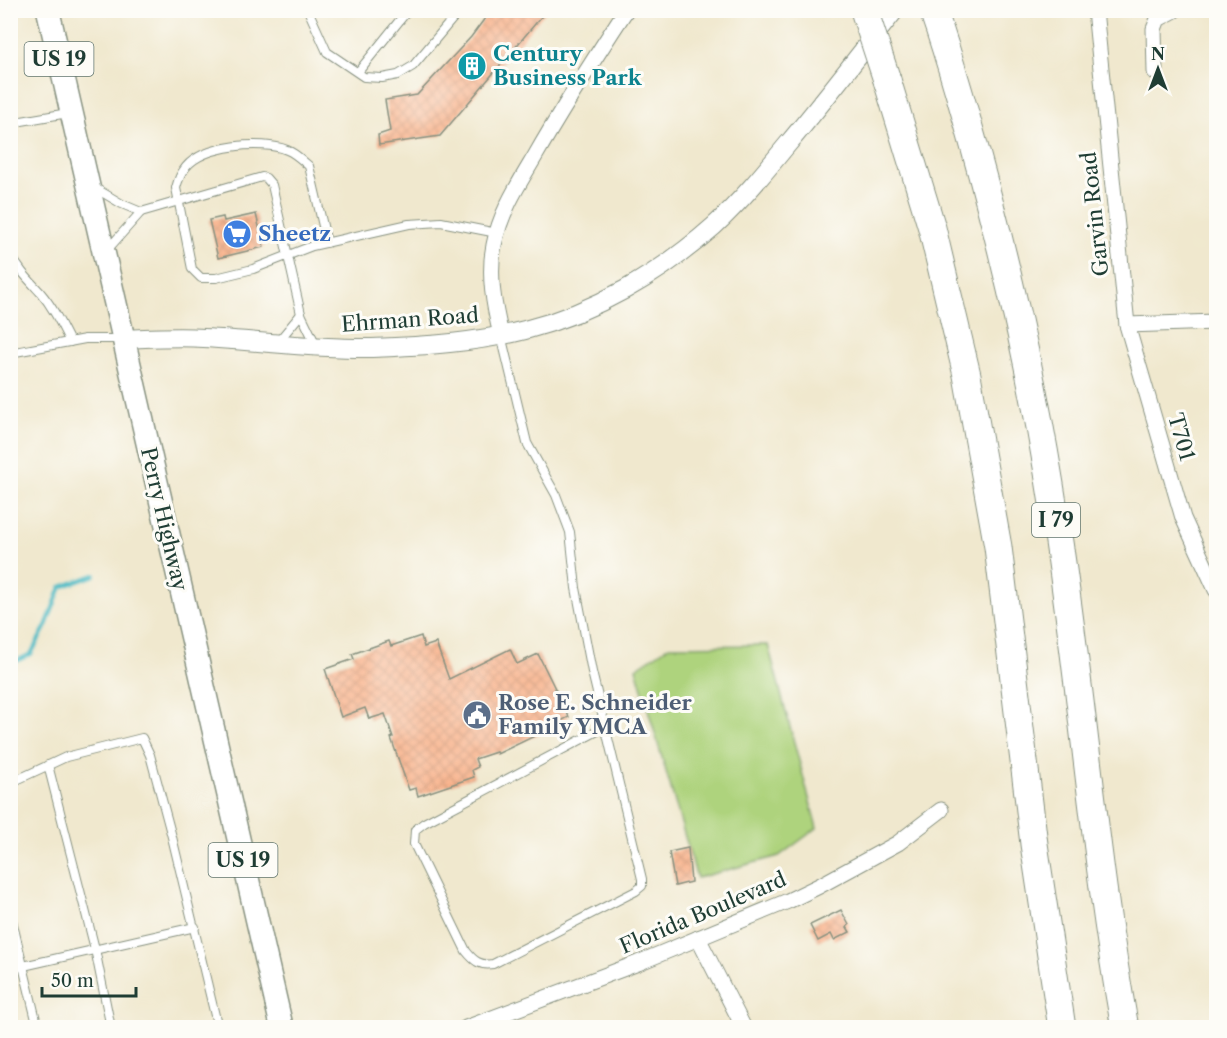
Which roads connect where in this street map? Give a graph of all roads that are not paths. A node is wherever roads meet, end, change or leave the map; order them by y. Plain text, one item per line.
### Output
1 (48, 10) edge
2 (308, 10) edge
3 (408, 10) edge
4 (460, 10) edge
5 (627, 10) edge
6 (864, 10) edge
7 (895, 10) edge
8 (1095, 10) edge
9 (1175, 10) edge
10 (935, 17) edge
11 (358, 72) junction
12 (1155, 72) dead end
13 (71, 112) junction
14 (10, 123) edge
15 (87, 184) junction
16 (179, 201) junction
17 (141, 212) junction
18 (497, 233) junction
19 (327, 243) junction
20 (10, 253) edge
21 (104, 255) junction
22 (289, 256) junction
23 (301, 314) junction
24 (1216, 322) edge
25 (1127, 325) junction
26 (501, 335) junction
27 (123, 339) junction
28 (70, 342) junction
29 (276, 344) junction
30 (317, 347) junction
31 (10, 353) edge
32 (1216, 590) edge
33 (606, 727) junction
34 (48, 765) junction
35 (10, 783) edge
36 (941, 810) dead end
37 (10, 912) edge
38 (195, 927) junction
39 (698, 938) junction
40 (95, 949) junction
41 (24, 966) junction
42 (10, 969) edge
43 (38, 1028) edge
44 (111, 1028) edge
45 (218, 1028) edge
46 (282, 1028) edge
47 (466, 1028) edge
48 (744, 1028) edge
49 (1062, 1028) edge
50 (1125, 1028) edge

1 - 13 main road, Perry Highway / US 19
2 - 11 lane
3 - 11 lane
4 - 11 lane
5 - 18 street
6 - 49 highway, bridge
7 - 26 street, Ehrman Road
8 - 25 street, Garvin Road
9 - 12 street
10 - 50 highway, I 79
13 - 14 lane
13 - 15 main road, Perry Highway / US 19
15 - 17 lane
15 - 21 main road, Perry Highway / US 19
16 - 17 lane
16 - 19 lane
16 - 22 lane
16 - 22 lane
17 - 21 lane
18 - 19 lane
18 - 26 street
19 - 22 lane
20 - 28 lane
21 - 27 main road, Perry Highway / US 19
22 - 23 lane
23 - 29 lane
23 - 30 lane
24 - 25 street
25 - 32 street, T701
26 - 30 street, Ehrman Road
26 - 33 lane
27 - 28 lane
27 - 29 street, Ehrman Road
27 - 46 main road, Perry Highway / US 19
28 - 31 lane
29 - 30 street, Ehrman Road
33 - 33 lane
34 - 35 lane
34 - 38 lane
34 - 40 lane
36 - 39 street, Florida Boulevard
37 - 41 lane
38 - 40 lane
38 - 45 lane
39 - 47 street, Florida Boulevard
39 - 48 street
40 - 41 lane
40 - 44 lane
41 - 42 lane
41 - 43 lane

